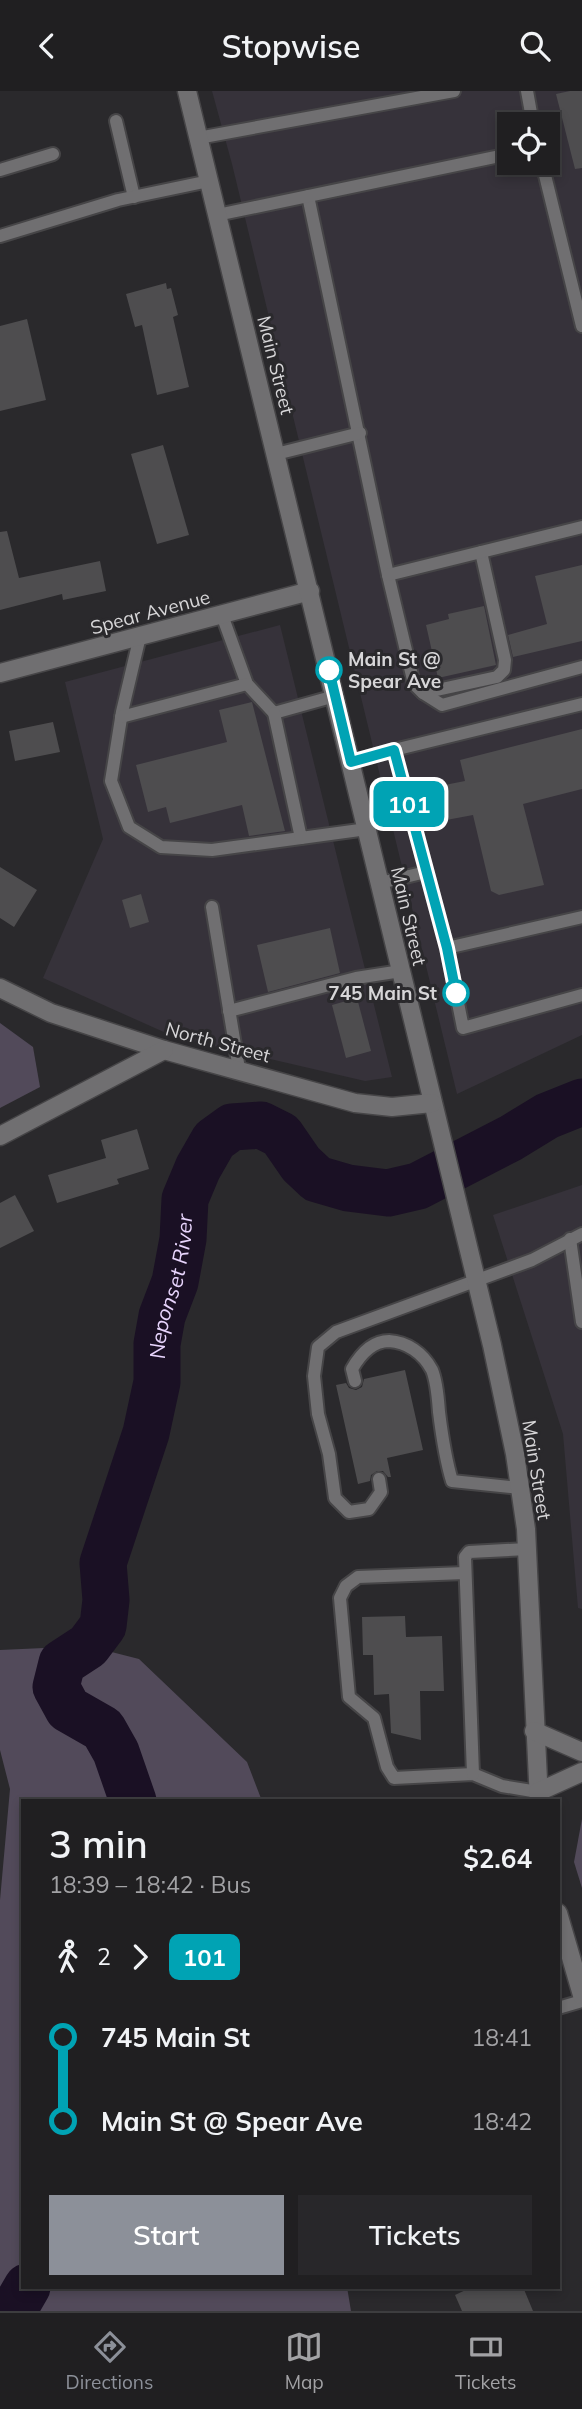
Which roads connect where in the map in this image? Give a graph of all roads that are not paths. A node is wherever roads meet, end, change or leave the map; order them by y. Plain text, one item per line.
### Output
1 (187, 91) edge
2 (454, 91) edge
3 (527, 91) edge
4 (531, 112) edge
5 (116, 121) dead end
6 (198, 138) junction
7 (53, 154) dead end
8 (497, 156) edge
9 (0, 170) edge
10 (545, 175) edge
11 (209, 181) junction
12 (308, 196) junction
13 (134, 197) junction
14 (217, 215) junction
15 (0, 236) edge
16 (582, 326) edge
17 (360, 433) junction
18 (276, 454) junction
19 (582, 527) edge
20 (481, 552) junction
21 (388, 575) junction
22 (310, 591) junction
23 (222, 614) junction
24 (140, 636) junction
25 (582, 667) edge
26 (0, 673) edge
27 (247, 684) junction
28 (423, 693) junction
29 (335, 696) junction
30 (582, 704) edge
31 (274, 713) junction
32 (121, 717) junction
33 (394, 750) junction
34 (351, 762) junction
35 (367, 829) junction
36 (301, 838) junction
37 (426, 872) junction
38 (380, 883) junction
39 (212, 907) dead end
40 (582, 917) edge
41 (447, 948) junction
42 (401, 971) junction
43 (0, 988) edge
44 (582, 995) edge
45 (229, 1011) junction
46 (164, 1050) junction
47 (239, 1069) junction
48 (432, 1103) junction
49 (0, 1136) edge
50 (576, 1237) edge
51 (476, 1280) junction
52 (582, 1322) edge
53 (355, 1381) dead end
54 (379, 1479) dead end
55 (520, 1488) junction
56 (527, 1549) junction
57 (465, 1573) junction
58 (534, 1731) junction
59 (582, 1752) edge
60 (582, 1772) edge
61 (473, 1774) junction
62 (538, 1796) edge
63 (560, 1923) edge
64 (582, 1995) edge
65 (582, 2001) edge
66 (560, 2007) edge

1 - 6 main road, Main Street
2 - 6 lane
3 - 4 lane
5 - 13 lane
6 - 11 main road, Main Street
7 - 9 lane
8 - 12 lane
10 - 16 lane
11 - 13 lane
11 - 14 main road, Main Street
12 - 14 lane
12 - 17 lane
13 - 15 lane
14 - 18 main road, Main Street
17 - 18 lane
17 - 21 lane
18 - 22 main road, Main Street
19 - 20 lane
20 - 21 lane
20 - 28 lane
21 - 28 lane
22 - 23 main road, Spear Avenue
22 - 29 main road, Main Street
23 - 24 main road, Spear Avenue
23 - 27 lane
24 - 26 main road, Spear Avenue
24 - 32 lane
25 - 28 lane
27 - 31 lane
27 - 32 lane
29 - 31 lane
29 - 34 main road, Main Street
30 - 33 lane
31 - 36 lane
32 - 36 lane
33 - 34 lane
33 - 37 lane
34 - 35 main road, Main Street
35 - 36 lane
35 - 38 main road, Main Street
37 - 38 lane
37 - 41 lane
38 - 42 main road, Main Street
39 - 45 lane
40 - 41 lane
41 - 44 lane
42 - 45 lane
42 - 48 main road, Main Street
43 - 46 main road, North Street
45 - 47 lane
46 - 47 main road, North Street
46 - 49 main road
47 - 48 main road, North Street
48 - 51 main road, Main Street
50 - 51 lane
50 - 52 lane
51 - 54 lane
51 - 55 main road, Main Street
53 - 55 lane
55 - 56 main road, Main Street
56 - 57 lane
56 - 58 main road, Main Street
57 - 61 lane
57 - 61 lane
58 - 59 main road
58 - 62 main road, Main Street
60 - 62 main road
61 - 62 lane
63 - 64 main road
65 - 66 lane

